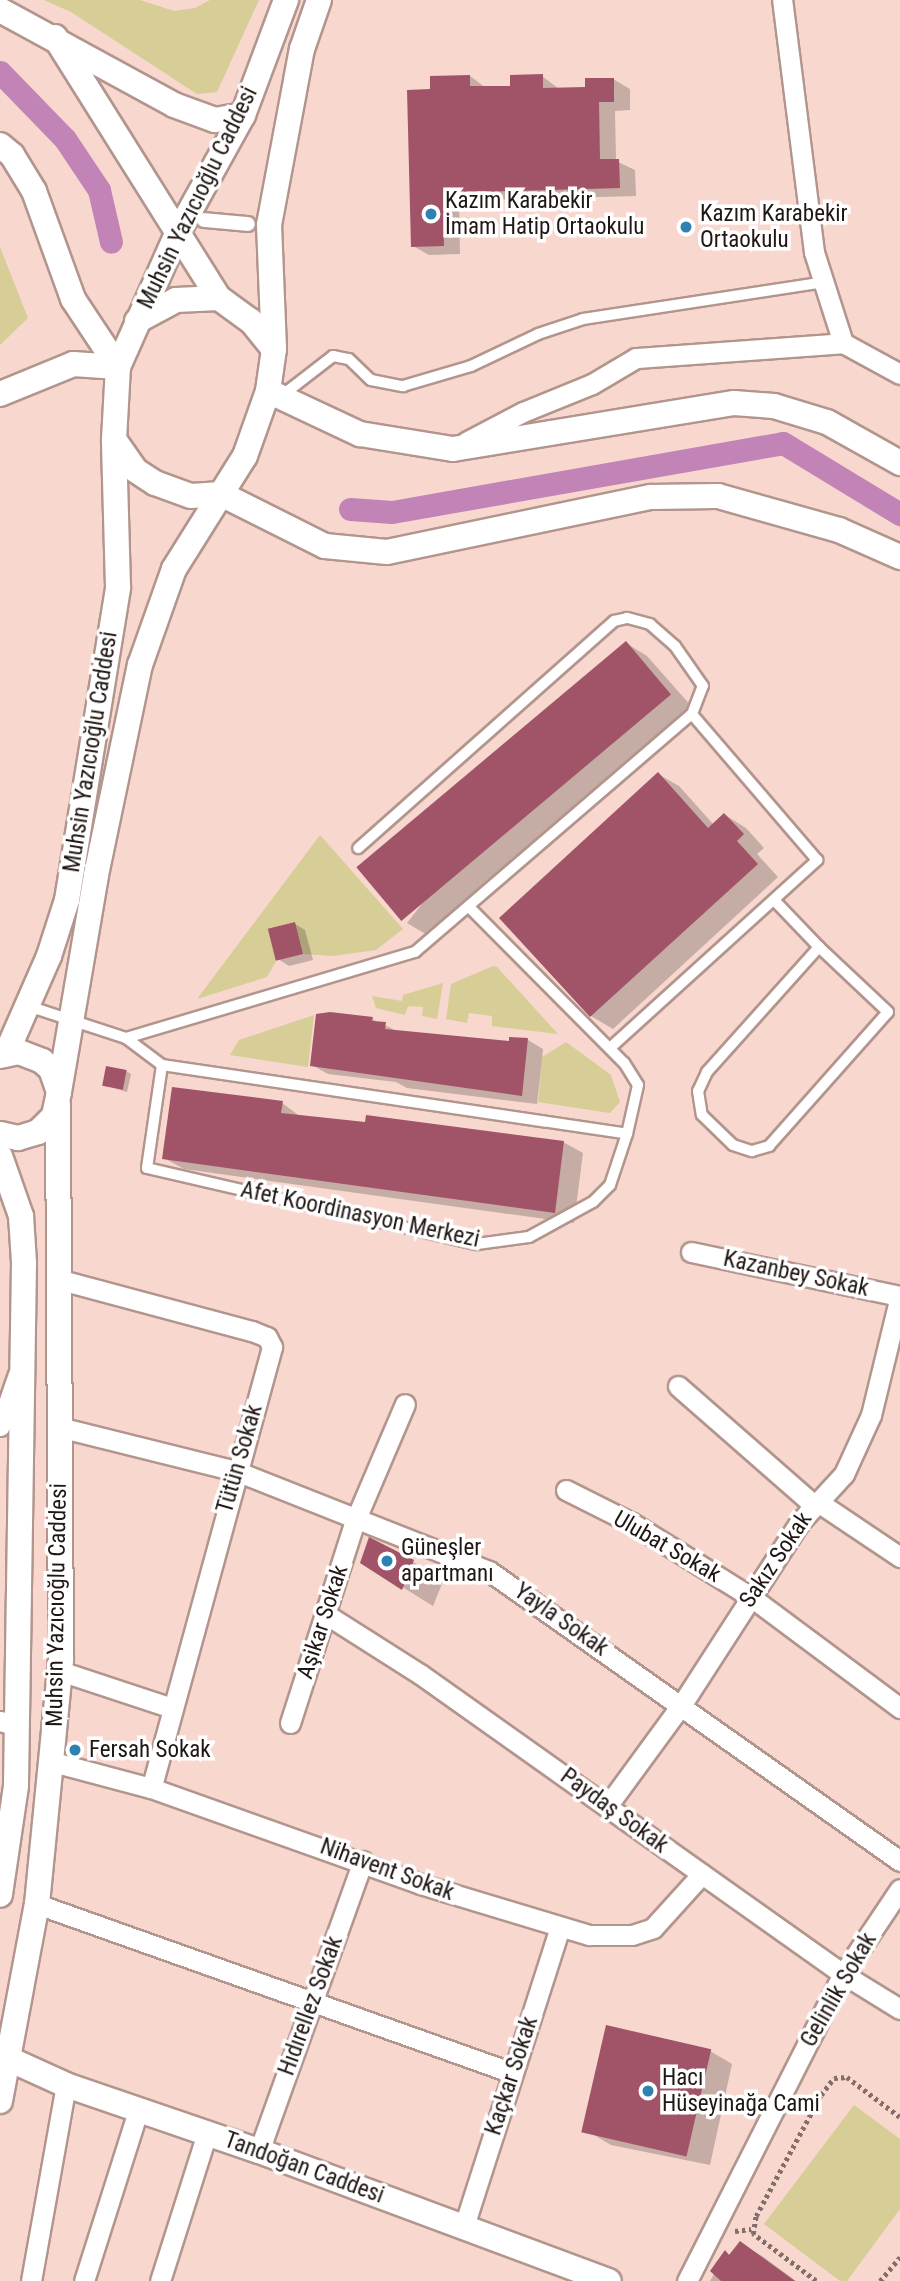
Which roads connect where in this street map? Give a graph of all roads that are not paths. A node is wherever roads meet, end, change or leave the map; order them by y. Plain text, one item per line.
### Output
1 (286, 0) edge
2 (319, 0) edge
3 (782, 0) edge
4 (0, 10) edge
5 (55, 37) junction
6 (243, 115) junction
7 (0, 145) edge
8 (204, 220) dead end
9 (247, 224) dead end
10 (176, 236) junction
11 (824, 282) junction
12 (219, 298) junction
13 (137, 321) junction
14 (844, 343) junction
15 (274, 349) junction
16 (118, 367) junction
17 (900, 374) edge
18 (0, 394) edge
19 (274, 394) junction
20 (114, 440) junction
21 (453, 449) junction
22 (900, 463) edge
23 (221, 494) junction
24 (900, 557) edge
25 (692, 714) junction
26 (358, 848) dead end
27 (774, 900) junction
28 (468, 906) junction
29 (819, 947) junction
30 (25, 1006) junction
31 (72, 1021) junction
32 (126, 1038) junction
33 (610, 1048) junction
34 (3, 1055) edge
35 (162, 1065) junction
36 (59, 1099) junction
37 (627, 1134) junction
38 (0, 1135) edge
39 (0, 1156) edge
40 (6, 1185) edge
41 (691, 1251) dead end
42 (61, 1280) junction
43 (900, 1296) edge
44 (21, 1364) junction
45 (678, 1385) dead end
46 (405, 1404) dead end
47 (0, 1426) edge
48 (59, 1427) junction
49 (236, 1471) junction
50 (566, 1490) dead end
51 (816, 1503) junction
52 (355, 1521) junction
53 (900, 1557) edge
54 (751, 1597) junction
55 (327, 1615) junction
56 (60, 1671) junction
57 (681, 1703) junction
58 (172, 1708) junction
59 (900, 1708) edge
60 (9, 1723) edge
61 (290, 1723) dead end
62 (54, 1750) junction
63 (151, 1788) junction
64 (608, 1805) junction
65 (363, 1861) junction
66 (900, 1861) edge
67 (702, 1874) junction
68 (1, 1887) edge
69 (900, 1889) edge
70 (37, 1904) junction
71 (560, 1927) junction
72 (843, 1974) junction
73 (312, 2001) junction
74 (900, 2008) edge
75 (4, 2058) edge
76 (513, 2073) junction
77 (66, 2085) junction
78 (0, 2101) edge
79 (138, 2111) junction
80 (206, 2133) junction
81 (259, 2151) junction
82 (464, 2225) junction
83 (574, 2275) edge
84 (31, 2281) edge
85 (83, 2281) edge
86 (160, 2281) edge
87 (609, 2281) edge
88 (687, 2281) edge

1 - 6 street, Muhsin Yazıcıoğlu Caddesi
2 - 15 street, Muhsin Yazıcıoğlu Caddesi
3 - 11 street
4 - 5 street
5 - 6 street
5 - 10 street
6 - 10 street, Muhsin Yazıcıoğlu Caddesi
7 - 16 street
8 - 9 street
10 - 12 street
10 - 13 street, Muhsin Yazıcıoğlu Caddesi
11 - 14 street
11 - 19 lane
12 - 13 street
12 - 15 street
13 - 16 street, Muhsin Yazıcıoğlu Caddesi
14 - 17 street
14 - 21 street
15 - 19 street, Muhsin Yazıcıoğlu Caddesi
16 - 18 street
16 - 20 street, Muhsin Yazıcıoğlu Caddesi
19 - 21 street
19 - 23 street, Muhsin Yazıcıoğlu Caddesi
20 - 23 street
20 - 30 street, Muhsin Yazıcıoğlu Caddesi
21 - 22 street
23 - 24 street
23 - 31 street, Muhsin Yazıcıoğlu Caddesi
25 - 26 lane
25 - 27 lane
25 - 28 lane
27 - 29 lane
27 - 33 lane
28 - 32 lane
28 - 33 lane, Afet Koordinasyon Merkezi
29 - 29 lane
30 - 31 lane
30 - 34 street, Muhsin Yazıcıoğlu Caddesi
31 - 32 lane
31 - 36 street, Muhsin Yazıcıoğlu Caddesi
32 - 35 lane
33 - 37 lane, Afet Koordinasyon Merkezi
34 - 36 street
35 - 37 lane
35 - 37 lane, Afet Koordinasyon Merkezi
36 - 38 street
36 - 42 street, Muhsin Yazıcıoğlu Caddesi
39 - 40 street, Muhsin Yazıcıoğlu Caddesi
40 - 44 street, Muhsin Yazıcıoğlu Caddesi
41 - 43 street, Kazanbey Sokak
42 - 48 street, Muhsin Yazıcıoğlu Caddesi
42 - 49 street, Tütün Sokak
43 - 51 street, Sakız Sokak
44 - 47 street
44 - 60 street, Muhsin Yazıcıoğlu Caddesi
45 - 51 street
46 - 52 street, Aşikar Sokak
48 - 49 street, Yayla Sokak
48 - 56 street, Muhsin Yazıcıoğlu Caddesi
49 - 52 street, Yayla Sokak
49 - 58 street, Tütün Sokak
50 - 54 street, Ulubat Sokak
51 - 53 street
51 - 54 street, Sakız Sokak
52 - 55 street, Aşikar Sokak
52 - 57 street, Yayla Sokak
54 - 57 street, Sakız Sokak
54 - 59 street, Ulubat Sokak
55 - 61 street, Aşikar Sokak
55 - 64 street, Paydaş Sokak
56 - 58 street
56 - 62 street, Muhsin Yazıcıoğlu Caddesi
57 - 64 street, Sakız Sokak
57 - 66 street, Yayla Sokak
58 - 63 street, Tütün Sokak
60 - 62 street
60 - 68 street, Muhsin Yazıcıoğlu Caddesi
62 - 63 street, Nihavent Sokak
62 - 70 street, Muhsin Yazıcıoğlu Caddesi
63 - 65 street, Nihavent Sokak
64 - 67 street, Paydaş Sokak
65 - 71 street, Nihavent Sokak
65 - 73 street, Hıdırellez Sokak
67 - 71 street, Nihavent Sokak
67 - 72 street, Paydaş Sokak
69 - 72 street, Gelinlik Sokak
70 - 73 street
70 - 75 street, Muhsin Yazıcıoğlu Caddesi
71 - 76 street, Kaçkar Sokak
72 - 74 street, Paydaş Sokak
72 - 88 street, Gelinlik Sokak
73 - 76 street
73 - 81 street, Hıdırellez Sokak
75 - 77 street, Tandoğan Caddesi
75 - 78 street, Muhsin Yazıcıoğlu Caddesi
76 - 82 street, Kaçkar Sokak
77 - 79 street, Tandoğan Caddesi
77 - 84 street
79 - 80 street, Tandoğan Caddesi
79 - 85 street
80 - 81 street, Tandoğan Caddesi
80 - 86 street
81 - 82 street, Tandoğan Caddesi
82 - 83 street, Tandoğan Caddesi
83 - 87 street, Tandoğan Caddesi

